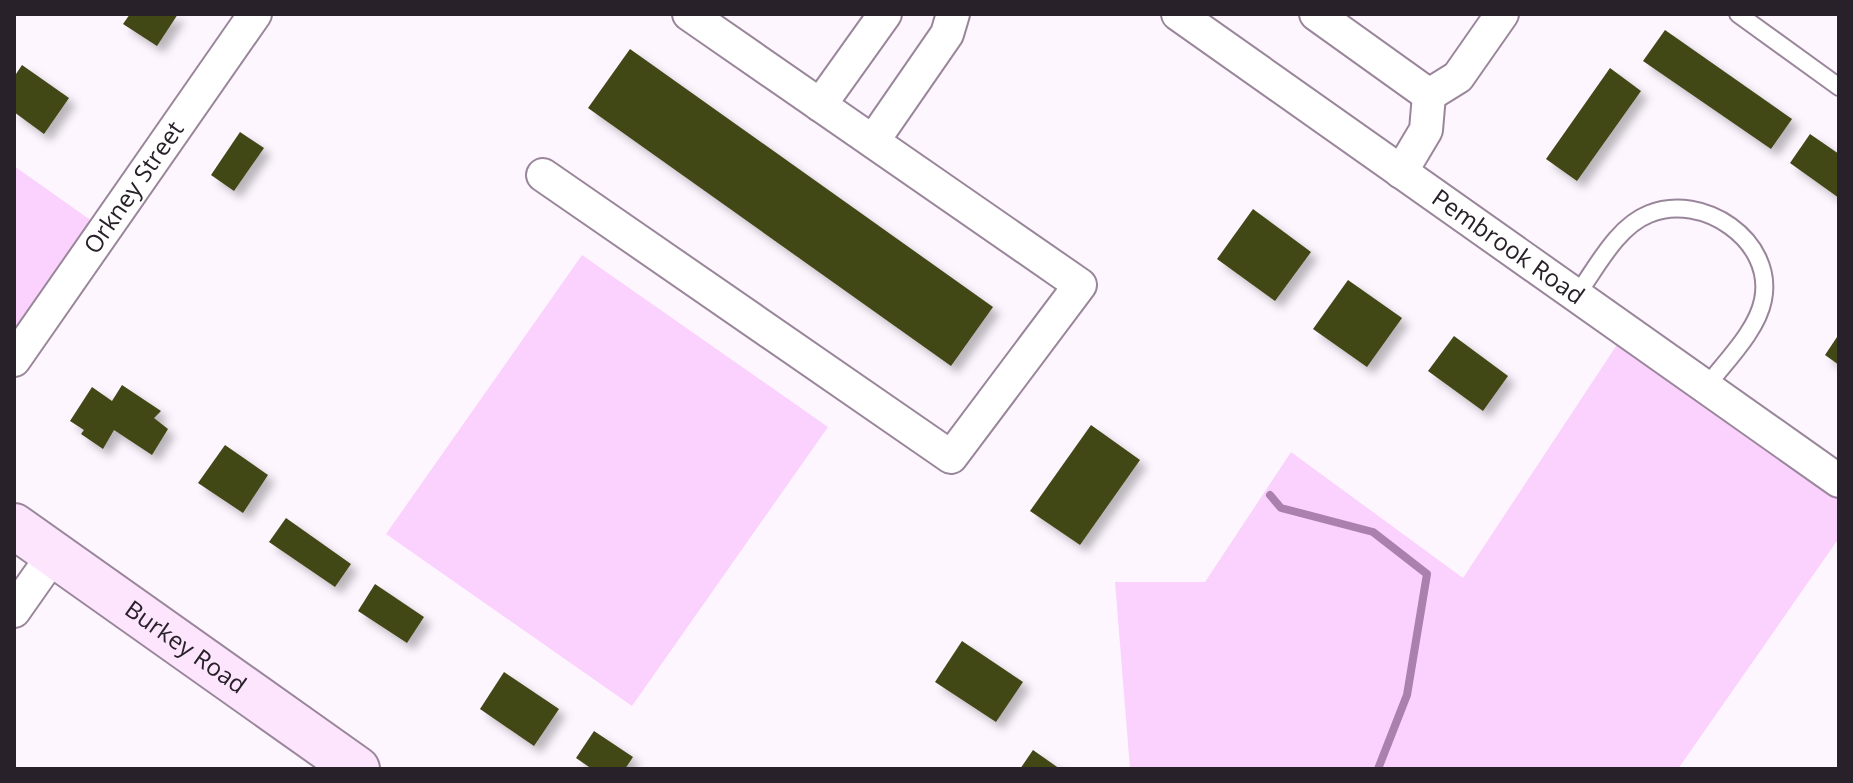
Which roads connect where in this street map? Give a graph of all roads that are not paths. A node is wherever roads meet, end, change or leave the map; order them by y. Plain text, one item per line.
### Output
1 (255, 14) edge
2 (689, 14) edge
3 (885, 14) edge
4 (953, 14) edge
5 (1178, 14) edge
6 (1316, 14) edge
7 (1502, 14) edge
8 (1738, 14) edge
9 (1839, 87) edge
10 (1429, 95) junction
11 (820, 105) junction
12 (873, 141) junction
13 (1401, 172) junction
14 (543, 175) dead end
15 (1576, 296) junction
16 (14, 360) edge
17 (1706, 387) junction
18 (1839, 481) edge
19 (14, 526) edge
20 (54, 554) junction
21 (14, 611) edge
22 (357, 769) edge

1 - 16 street, Orkney Street
2 - 11 street
3 - 11 street
4 - 12 street
5 - 13 street, Pembrook Road
6 - 10 street
7 - 10 street
8 - 9 lane
10 - 13 street
11 - 12 street
12 - 14 street
13 - 15 street, Pembrook Road
15 - 17 street, Pembrook Road
15 - 17 lane
17 - 18 street, Pembrook Road
19 - 20 street, Burkey Road
20 - 21 street
20 - 22 street, Burkey Road

